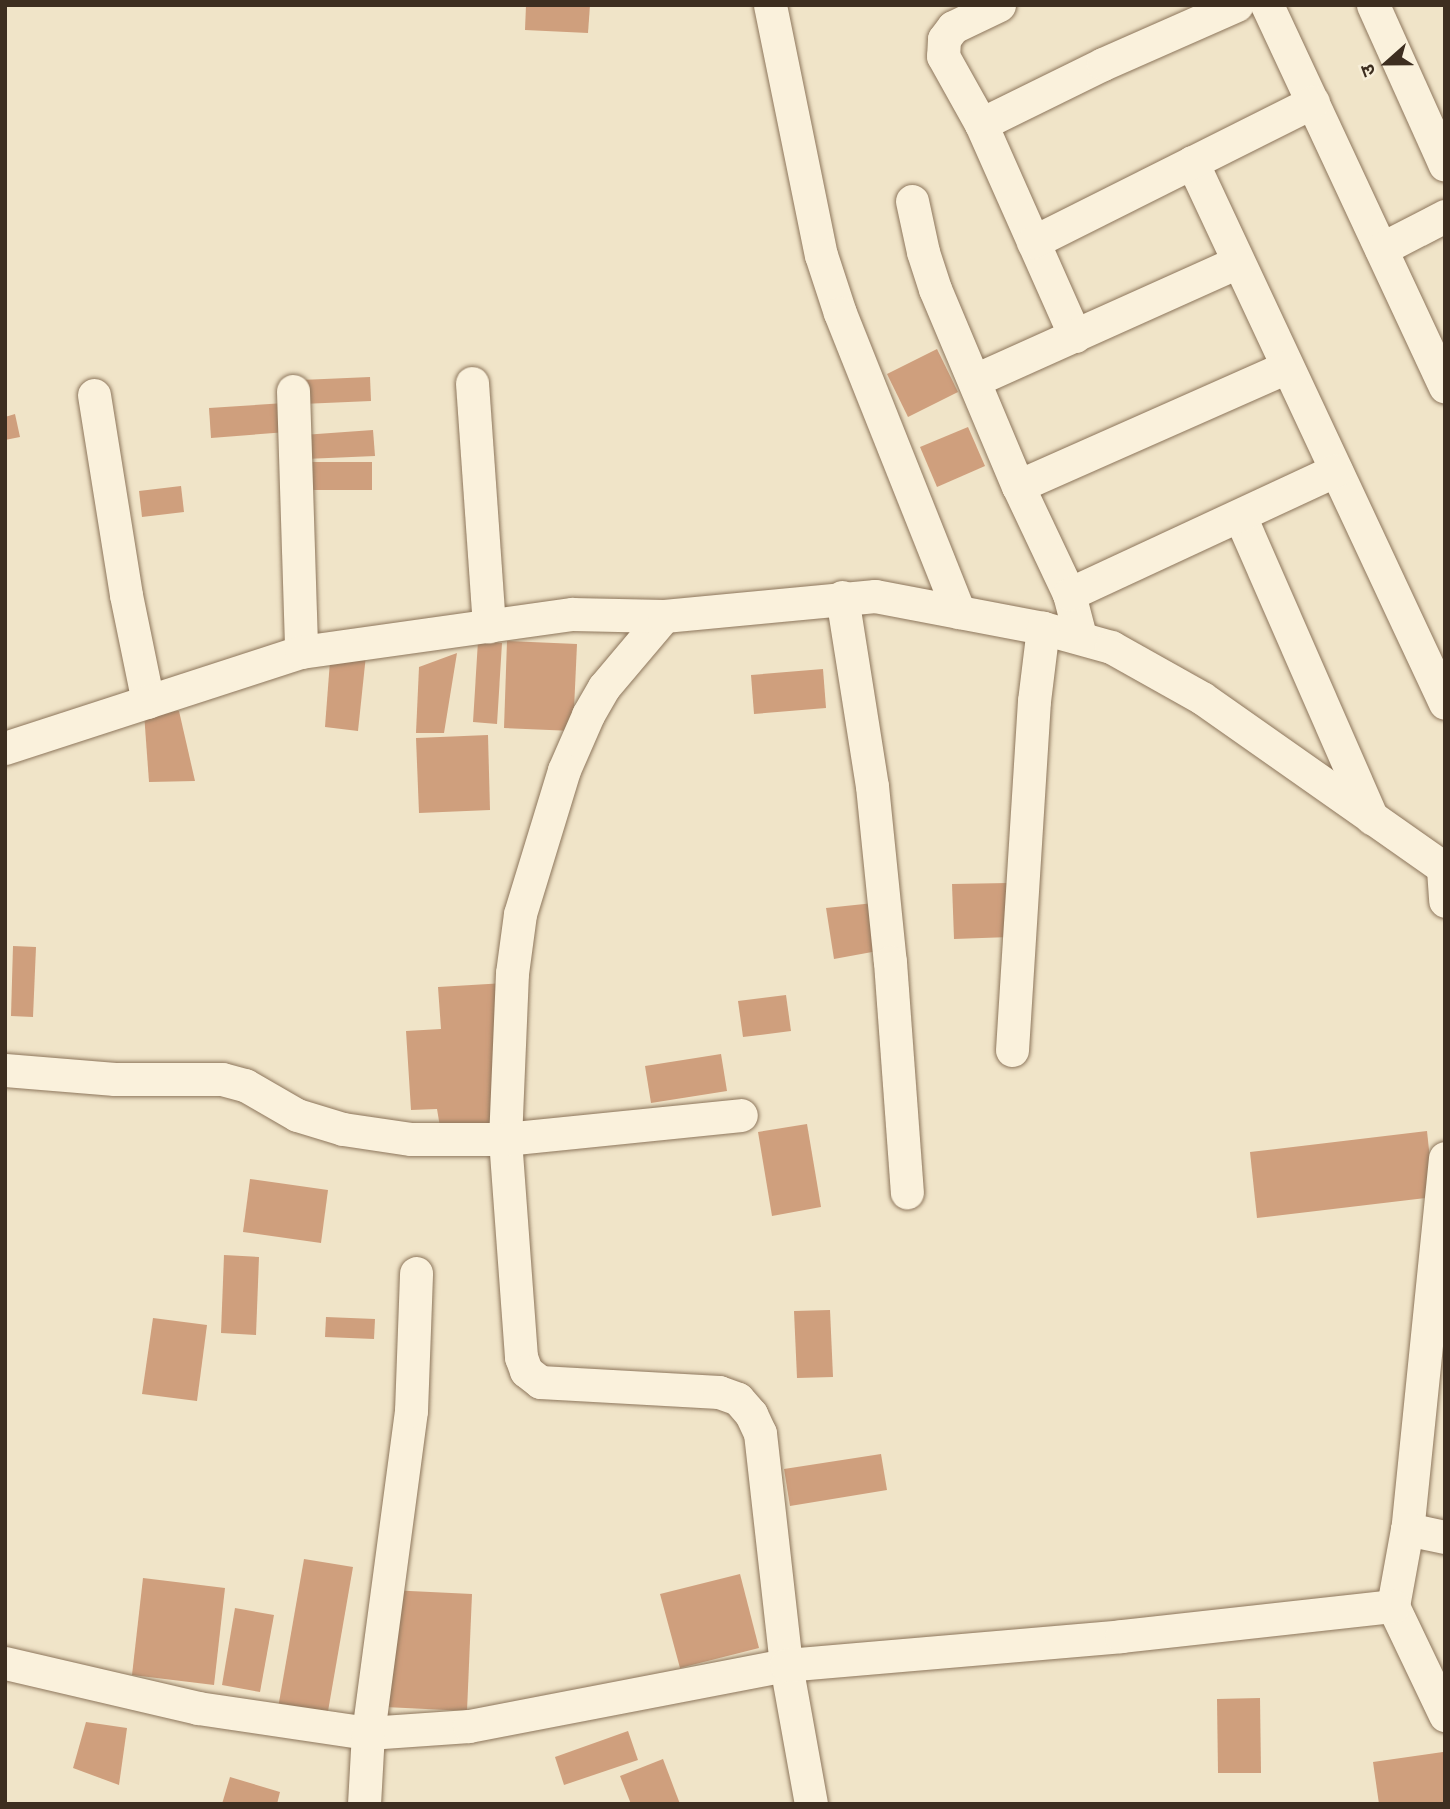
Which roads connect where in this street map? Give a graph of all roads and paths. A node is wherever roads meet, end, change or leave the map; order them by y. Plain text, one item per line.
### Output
1 (770, 5) edge
2 (999, 5) edge
3 (1237, 5) edge
4 (1267, 5) edge
5 (1373, 5) edge
6 (1313, 102) junction
7 (981, 124) junction
8 (1192, 162) junction
9 (1445, 165) edge
10 (912, 201) dead end
11 (1445, 216) edge
12 (1033, 242) junction
13 (1381, 249) junction
14 (1238, 262) junction
15 (1075, 336) junction
16 (1286, 367) junction
17 (1442, 372) edge
18 (975, 380) junction
19 (472, 383) dead end
20 (293, 391) dead end
21 (94, 395) dead end
22 (1336, 470) junction
23 (1018, 486) junction
24 (1240, 516) junction
25 (1069, 594) junction
26 (842, 597) junction
27 (959, 612) junction
28 (664, 616) junction
29 (489, 626) junction
30 (1043, 628) junction
31 (1080, 636) junction
32 (301, 652) junction
33 (148, 702) junction
34 (1445, 704) edge
35 (5, 748) edge
36 (1373, 818) junction
37 (1444, 879) edge
38 (1012, 1050) dead end
39 (5, 1070) edge
40 (741, 1115) dead end
41 (505, 1139) junction
42 (1445, 1158) edge
43 (907, 1192) dead end
44 (416, 1273) dead end
45 (1407, 1529) junction
46 (1445, 1538) edge
47 (1394, 1606) junction
48 (5, 1663) edge
49 (786, 1665) junction
50 (1445, 1715) edge
51 (368, 1732) junction
52 (364, 1804) edge
53 (811, 1804) edge

1 - 27 street
2 - 7 street
3 - 7 street
4 - 6 street
5 - 9 street
6 - 8 street
6 - 13 street
7 - 12 street
8 - 12 street
8 - 14 street
10 - 18 street
11 - 13 street
12 - 15 street
13 - 17 street
14 - 15 street
14 - 16 street
15 - 18 street
16 - 22 street
16 - 23 street
18 - 23 street
19 - 29 street
20 - 32 street
21 - 33 street
22 - 24 street
22 - 34 street
23 - 25 street
24 - 25 street
24 - 36 street
25 - 31 street
26 - 27 street
26 - 28 street
26 - 43 street
27 - 30 street
28 - 29 street
28 - 41 street
29 - 32 street
30 - 31 street
30 - 38 street
31 - 36 street
32 - 33 street
33 - 35 street
36 - 37 street
39 - 41 street
40 - 41 street
41 - 49 street
42 - 45 street
44 - 51 street
45 - 46 street
45 - 47 street
47 - 49 street
47 - 50 street
48 - 51 street
49 - 51 street
49 - 53 street
51 - 52 street

